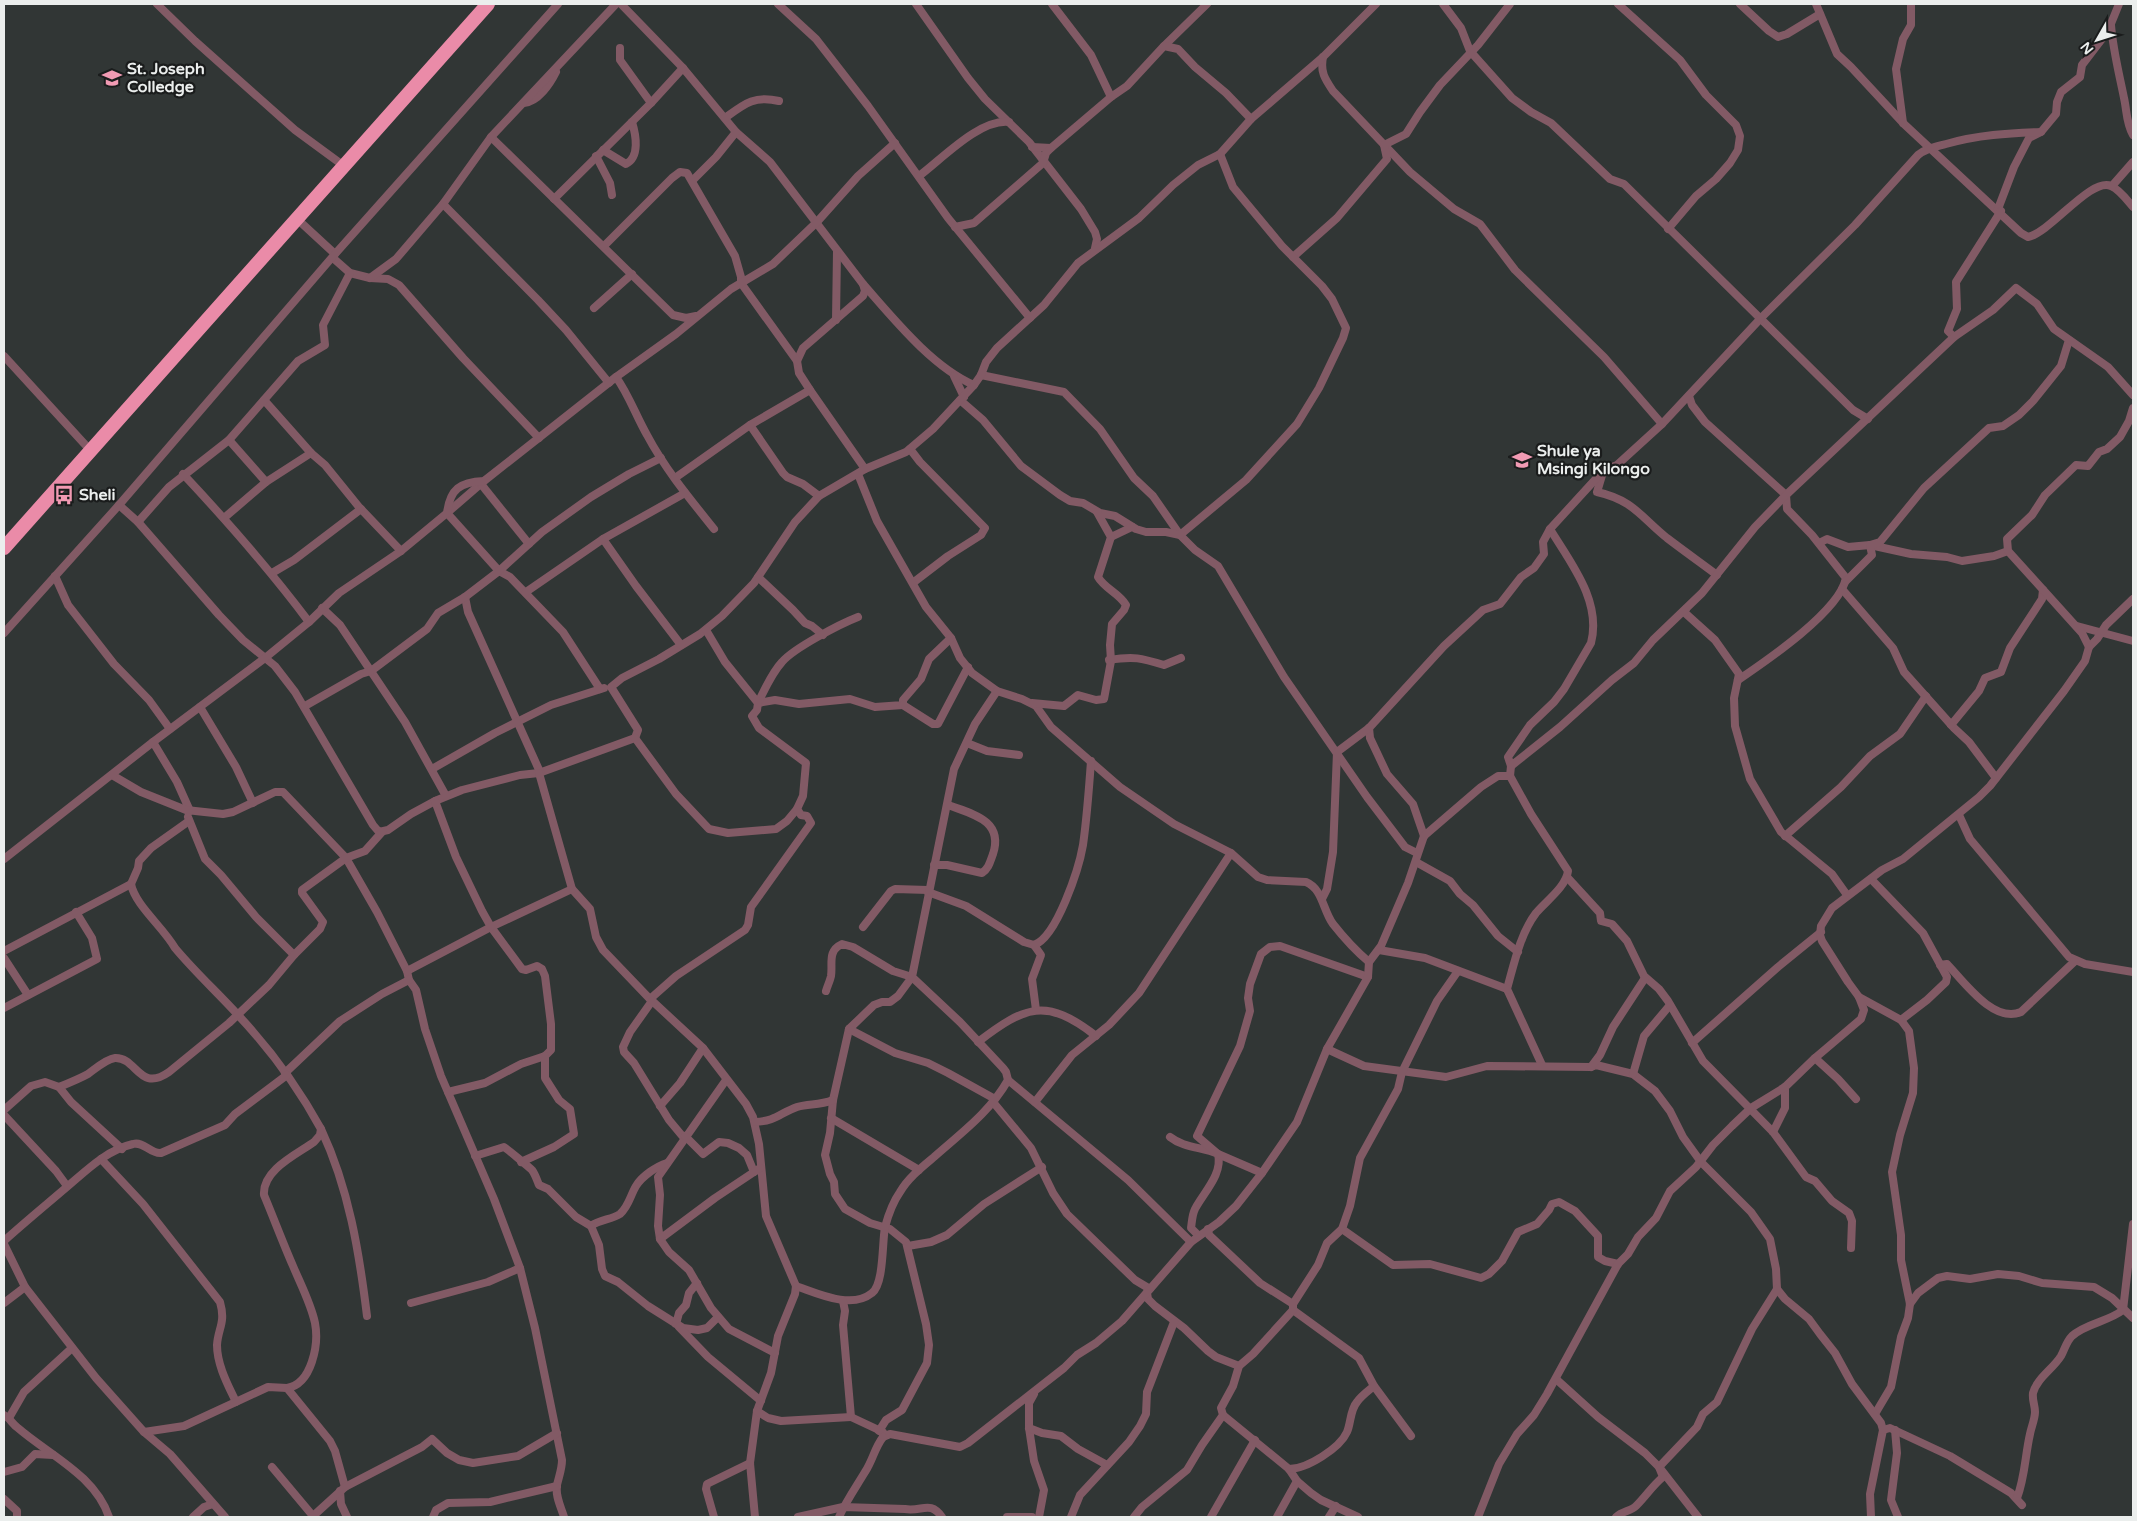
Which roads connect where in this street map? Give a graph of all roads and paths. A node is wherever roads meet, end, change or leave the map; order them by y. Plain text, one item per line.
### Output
1 (157, 4) edge
2 (488, 4) edge
3 (558, 4) edge
4 (616, 4) edge
5 (621, 4) edge
6 (778, 4) edge
7 (916, 4) edge
8 (1052, 4) edge
9 (1207, 4) edge
10 (1376, 4) edge
11 (1443, 4) edge
12 (1510, 4) edge
13 (1618, 4) edge
14 (1740, 4) edge
15 (1816, 4) edge
16 (1911, 4) edge
17 (2119, 4) edge
18 (1820, 14) junction
19 (2111, 22) junction
20 (1176, 34) junction
21 (1164, 46) junction
22 (620, 48) dead end
23 (1178, 49) junction
24 (1470, 51) junction
25 (1323, 57) junction
26 (684, 68) junction
27 (1111, 96) junction
28 (779, 101) dead end
29 (651, 104) junction
30 (725, 118) junction
31 (1251, 119) junction
32 (632, 122) junction
33 (1009, 122) junction
34 (1903, 123) junction
35 (736, 132) junction
36 (2041, 132) junction
37 (2133, 135) edge
38 (491, 137) junction
39 (895, 143) junction
40 (1384, 146) junction
41 (1032, 147) junction
42 (1051, 148) junction
43 (1930, 148) junction
44 (603, 150) junction
45 (1220, 154) junction
46 (596, 156) junction
47 (2133, 162) edge
48 (1043, 163) junction
49 (344, 166) junction
50 (919, 176) junction
51 (693, 180) junction
52 (2112, 186) junction
53 (612, 195) dead end
54 (554, 199) junction
55 (443, 204) junction
56 (2133, 206) edge
57 (1999, 210) junction
58 (296, 218) junction
59 (817, 222) junction
60 (955, 227) junction
61 (1668, 229) junction
62 (604, 246) junction
63 (837, 248) junction
64 (1096, 248) junction
65 (334, 256) junction
66 (1293, 257) junction
67 (350, 273) junction
68 (632, 274) junction
69 (370, 278) junction
70 (741, 283) junction
71 (863, 284) junction
72 (594, 308) dead end
73 (673, 315) junction
74 (696, 316) junction
75 (1030, 318) junction
76 (1761, 318) junction
77 (836, 320) junction
78 (676, 334) junction
79 (1954, 337) junction
80 (2069, 340) junction
81 (4, 356) edge
82 (797, 361) junction
83 (952, 374) junction
84 (981, 375) junction
85 (616, 377) junction
86 (609, 383) junction
87 (974, 385) junction
88 (2131, 389) edge
89 (810, 390) junction
90 (1689, 396) junction
91 (962, 398) junction
92 (264, 400) junction
93 (2133, 408) edge
94 (1868, 419) junction
95 (1662, 424) junction
96 (750, 425) junction
97 (539, 438) junction
98 (229, 440) junction
99 (910, 449) junction
100 (90, 450) junction
101 (311, 453) junction
102 (660, 458) junction
103 (1604, 470) junction
104 (862, 472) junction
105 (183, 474) junction
106 (675, 478) junction
107 (266, 482) junction
108 (482, 483) junction
109 (685, 493) junction
110 (1786, 495) junction
111 (818, 496) junction
112 (119, 505) junction
113 (361, 509) junction
114 (1097, 512) junction
115 (447, 513) junction
116 (224, 518) junction
117 (138, 522) junction
118 (1132, 527) junction
119 (714, 529) dead end
120 (1550, 529) junction
121 (1180, 535) junction
122 (1111, 537) junction
123 (603, 540) junction
124 (1819, 543) junction
125 (529, 544) junction
126 (1870, 545) junction
127 (4, 548) edge
128 (401, 551) junction
129 (2008, 551) junction
130 (499, 571) junction
131 (272, 573) junction
132 (1717, 575) junction
133 (55, 576) junction
134 (758, 577) junction
135 (914, 582) junction
136 (1844, 586) junction
137 (2043, 590) junction
138 (526, 592) junction
139 (465, 597) junction
140 (2133, 599) edge
141 (322, 608) junction
142 (1686, 609) junction
143 (858, 616) dead end
144 (309, 622) junction
145 (2077, 626) junction
146 (706, 630) junction
147 (4, 633) edge
148 (2101, 633) junction
149 (823, 636) junction
150 (951, 638) junction
151 (2133, 641) edge
152 (681, 645) junction
153 (2090, 647) junction
154 (265, 658) junction
155 (1181, 658) dead end
156 (1109, 660) junction
157 (968, 667) junction
158 (371, 671) junction
159 (1738, 680) junction
160 (611, 687) junction
161 (600, 688) junction
162 (997, 691) junction
163 (1926, 696) junction
164 (758, 703) junction
165 (1032, 703) junction
166 (903, 705) junction
167 (305, 706) junction
168 (200, 707) junction
169 (516, 723) junction
170 (1951, 724) junction
171 (1369, 728) junction
172 (170, 730) junction
173 (635, 738) junction
174 (152, 742) junction
175 (967, 742) junction
176 (1337, 752) junction
177 (1019, 755) dead end
178 (1091, 761) junction
179 (1511, 766) junction
180 (432, 769) junction
181 (539, 772) junction
182 (112, 775) junction
183 (1510, 776) junction
184 (1996, 778) junction
185 (446, 796) junction
186 (435, 801) junction
187 (253, 803) junction
188 (948, 805) junction
189 (797, 809) junction
190 (188, 811) junction
191 (1960, 815) junction
192 (189, 821) junction
193 (382, 832) junction
194 (1424, 836) junction
195 (1785, 836) junction
196 (1231, 853) junction
197 (1417, 854) junction
198 (346, 858) junction
199 (4, 860) edge
200 (1416, 862) junction
201 (934, 865) junction
202 (1567, 877) junction
203 (1871, 879) junction
204 (131, 884) junction
205 (572, 889) junction
206 (928, 891) junction
207 (1847, 895) junction
208 (1322, 899) junction
209 (76, 912) junction
210 (491, 927) junction
211 (863, 927) dead end
212 (1821, 932) junction
213 (1034, 945) junction
214 (1379, 950) junction
215 (4, 951) edge
216 (1518, 952) junction
217 (294, 955) junction
218 (4, 958) edge
219 (2075, 961) junction
220 (1369, 962) junction
221 (1940, 965) junction
222 (407, 971) junction
223 (1458, 971) junction
224 (2133, 972) edge
225 (912, 977) junction
226 (1368, 977) junction
227 (1645, 978) junction
228 (409, 980) junction
229 (1507, 989) junction
230 (826, 991) dead end
231 (28, 995) junction
232 (1859, 996) junction
233 (651, 1000) junction
234 (1670, 1005) junction
235 (4, 1008) edge
236 (1036, 1010) junction
237 (238, 1015) junction
238 (1901, 1020) junction
239 (849, 1029) junction
240 (1096, 1036) junction
241 (978, 1042) junction
242 (1692, 1043) junction
243 (703, 1048) junction
244 (1327, 1049) junction
245 (545, 1056) junction
246 (1815, 1058) junction
247 (1542, 1065) junction
248 (1591, 1067) junction
249 (1402, 1072) junction
250 (286, 1074) junction
251 (1633, 1074) junction
252 (726, 1080) junction
253 (1008, 1080) junction
254 (59, 1087) junction
255 (1785, 1087) junction
256 (448, 1092) junction
257 (1856, 1099) dead end
258 (832, 1100) junction
259 (994, 1100) junction
260 (1035, 1102) junction
261 (660, 1106) junction
262 (1751, 1108) junction
263 (4, 1110) edge
264 (4, 1115) edge
265 (831, 1118) junction
266 (755, 1122) junction
267 (321, 1129) junction
268 (1773, 1132) junction
269 (685, 1137) junction
270 (1170, 1137) dead end
271 (122, 1148) junction
272 (1218, 1154) junction
273 (475, 1156) junction
274 (101, 1159) junction
275 (521, 1162) junction
276 (1701, 1162) junction
277 (667, 1163) junction
278 (1042, 1167) junction
279 (757, 1170) junction
280 (919, 1170) junction
281 (1262, 1174) junction
282 (67, 1186) junction
283 (2133, 1224) edge
284 (591, 1226) junction
285 (885, 1227) junction
286 (1208, 1229) junction
287 (1342, 1229) junction
288 (1198, 1235) junction
289 (660, 1239) junction
290 (1191, 1242) junction
291 (4, 1243) edge
292 (908, 1246) junction
293 (1851, 1248) dead end
294 (1618, 1264) junction
295 (520, 1268) junction
296 (697, 1283) junction
297 (796, 1286) junction
298 (24, 1287) junction
299 (1777, 1289) junction
300 (1148, 1291) junction
301 (843, 1301) junction
302 (4, 1303) edge
303 (411, 1303) dead end
304 (1910, 1304) junction
305 (1293, 1307) junction
306 (2123, 1310) junction
307 (367, 1316) dead end
308 (718, 1317) junction
309 (2133, 1318) edge
310 (1174, 1322) junction
311 (677, 1325) junction
312 (72, 1348) junction
313 (775, 1353) junction
314 (1239, 1366) junction
315 (1556, 1379) junction
316 (1374, 1386) junction
317 (287, 1388) junction
318 (1037, 1389) junction
319 (761, 1401) junction
320 (236, 1402) junction
321 (757, 1411) junction
322 (1875, 1414) junction
323 (1224, 1415) junction
324 (6, 1416) edge
325 (851, 1417) junction
326 (1029, 1428) junction
327 (1883, 1430) junction
328 (1895, 1430) junction
329 (144, 1432) junction
330 (556, 1433) junction
331 (881, 1434) junction
332 (1411, 1436) dead end
333 (1254, 1440) junction
334 (53, 1455) junction
335 (750, 1463) junction
336 (1107, 1464) junction
337 (272, 1467) dead end
338 (1659, 1467) junction
339 (1289, 1469) junction
340 (4, 1472) edge
341 (1298, 1481) junction
342 (557, 1486) junction
343 (342, 1489) junction
344 (4, 1498) edge
345 (212, 1504) junction
346 (1336, 1506) junction
347 (843, 1508) junction
348 (919, 1514) edge
349 (1036, 1516) edge
350 (18, 1517) edge
351 (108, 1517) edge
352 (193, 1517) edge
353 (225, 1517) edge
354 (312, 1517) edge
355 (347, 1517) edge
356 (433, 1517) edge
357 (564, 1517) edge
358 (714, 1517) edge
359 (755, 1517) edge
360 (798, 1517) edge
361 (839, 1517) edge
362 (942, 1517) edge
363 (1007, 1517) edge
364 (1071, 1517) edge
365 (1134, 1517) edge
366 (1211, 1517) edge
367 (1277, 1517) edge
368 (1329, 1517) edge
369 (1358, 1517) edge
370 (1478, 1517) edge
371 (1616, 1517) edge
372 (1698, 1517) edge
373 (1871, 1517) edge
374 (1898, 1517) edge

1 - 49 street
2 - 49 highway
3 - 65 street
4 - 38 street
5 - 26 street
6 - 39 street
7 - 33 street
8 - 27 street
9 - 20 street
10 - 25 street
11 - 24 street
12 - 24 street
13 - 61 street
14 - 18 street
15 - 18 street
16 - 34 street
17 - 19 street
18 - 34 street
19 - 36 street
19 - 37 street
20 - 21 street
20 - 23 street
21 - 23 street
21 - 27 street
22 - 29 street
23 - 31 street
24 - 40 street
24 - 61 street
25 - 31 street
25 - 40 street
26 - 29 street
26 - 30 street
27 - 42 street
28 - 30 street
29 - 32 street
30 - 35 street
31 - 45 street
32 - 44 street
32 - 44 street
33 - 41 street
33 - 50 street
34 - 43 street
35 - 51 street
35 - 59 street
36 - 43 street
36 - 57 street
38 - 54 street
38 - 55 street
39 - 50 street
39 - 59 street
40 - 66 street
40 - 95 street
41 - 42 street
41 - 48 street
42 - 48 street
43 - 57 street
43 - 76 street
44 - 46 street
45 - 64 street
45 - 66 street
46 - 53 street
46 - 54 street
47 - 52 street
48 - 60 street
48 - 64 street
49 - 58 highway
50 - 60 street
51 - 62 street
51 - 70 street
52 - 56 street
52 - 57 street
54 - 62 street
55 - 69 street
55 - 86 street
57 - 79 street
58 - 65 street
58 - 100 highway
59 - 63 street
59 - 70 street
60 - 75 street
61 - 76 street
62 - 68 street
63 - 71 street
63 - 77 street
64 - 75 street
65 - 67 street
65 - 112 street
66 - 121 street
67 - 69 street
67 - 92 street
68 - 72 street
68 - 73 street
69 - 97 street
70 - 74 street
70 - 82 street
71 - 77 street
71 - 83 street
73 - 74 street
73 - 78 street
74 - 78 street
75 - 84 street
76 - 90 street
76 - 94 street
77 - 82 street
78 - 85 street
79 - 80 street
79 - 94 street
80 - 88 street
80 - 126 street
81 - 100 street
82 - 89 street
83 - 87 street
83 - 91 street
84 - 87 street
84 - 121 street
85 - 86 street
85 - 102 street
86 - 97 street
87 - 91 street
89 - 96 street
89 - 104 street
90 - 95 street
90 - 110 street
91 - 99 street
91 - 114 street
92 - 98 street
92 - 101 street
93 - 129 street
94 - 110 street
95 - 103 street
96 - 106 street
96 - 111 street
97 - 108 street
98 - 105 street
98 - 107 street
99 - 104 street
99 - 135 street
100 - 127 highway
101 - 107 street
101 - 113 street
102 - 106 street
102 - 125 street
103 - 120 street
103 - 132 street
104 - 111 street
104 - 135 street
105 - 116 street
105 - 117 street
106 - 109 street
107 - 116 street
108 - 115 street
108 - 115 street
108 - 125 street
109 - 119 street
109 - 123 street
110 - 124 street
110 - 132 street
111 - 134 street
112 - 117 street
112 - 133 street
113 - 128 street
113 - 131 street
114 - 118 street
114 - 122 street
115 - 128 street
115 - 130 street
116 - 131 street
117 - 154 street
118 - 121 street
118 - 122 street
120 - 171 street
120 - 179 street
121 - 176 street
122 - 156 street
123 - 138 street
123 - 152 street
124 - 126 street
124 - 136 street
125 - 130 street
126 - 129 street
126 - 136 street
128 - 141 street
129 - 137 street
130 - 138 street
130 - 139 street
131 - 144 street
132 - 142 street
133 - 147 street
133 - 172 street
134 - 146 street
134 - 149 street
135 - 150 street
136 - 159 street
136 - 163 street
137 - 145 street
137 - 170 street
138 - 161 street
139 - 158 street
139 - 169 street
140 - 148 street
141 - 144 street
141 - 158 street
142 - 159 street
142 - 179 street
143 - 149 street
144 - 154 street
145 - 148 street
145 - 153 street
146 - 152 street
146 - 164 street
148 - 151 street
148 - 153 street
149 - 164 street
150 - 157 street
150 - 166 street
152 - 160 street
153 - 184 street
154 - 167 street
154 - 168 street
155 - 156 street
156 - 165 street
157 - 162 street
157 - 166 street
158 - 167 street
158 - 180 street
159 - 195 street
160 - 161 street
160 - 173 street
161 - 169 street
162 - 165 street
162 - 175 street
163 - 170 street
163 - 195 street
164 - 166 street
164 - 189 street
165 - 178 street
167 - 193 street
168 - 172 street
168 - 187 street
169 - 180 street
169 - 181 street
170 - 184 street
171 - 176 street
171 - 194 street
172 - 174 street
173 - 181 street
173 - 189 street
174 - 182 street
174 - 190 street
175 - 177 street
175 - 188 street
176 - 197 street
176 - 208 street
178 - 196 street
178 - 213 street
179 - 183 street
180 - 185 street
181 - 185 street
181 - 205 street
182 - 190 street
182 - 199 street
183 - 194 street
183 - 202 street
184 - 191 street
185 - 186 street
186 - 193 street
186 - 210 street
187 - 190 street
187 - 198 street
188 - 201 street
188 - 201 street
189 - 233 street
190 - 192 street
191 - 203 street
191 - 219 street
192 - 204 street
192 - 217 street
193 - 198 street
194 - 197 street
195 - 207 street
196 - 208 street
196 - 240 street
197 - 200 street
198 - 217 street
198 - 222 street
200 - 214 street
200 - 216 street
201 - 206 street
202 - 216 street
202 - 227 street
203 - 207 street
203 - 221 street
204 - 209 street
204 - 237 street
205 - 210 street
205 - 233 street
206 - 211 street
206 - 213 street
206 - 225 street
207 - 212 street
208 - 220 street
209 - 215 street
209 - 231 street
210 - 222 street
210 - 245 street
212 - 232 street
212 - 242 street
213 - 236 street
214 - 220 street
214 - 223 street
216 - 229 street
217 - 237 street
218 - 231 street
219 - 221 street
219 - 224 street
220 - 226 street
221 - 238 street
222 - 228 street
223 - 229 street
223 - 249 street
225 - 230 street
225 - 239 street
225 - 241 street
226 - 244 street
226 - 272 street
227 - 234 street
227 - 248 street
228 - 250 street
228 - 256 street
229 - 247 street
231 - 235 street
232 - 238 street
232 - 246 street
233 - 243 street
233 - 261 street
234 - 242 street
234 - 251 street
236 - 240 street
236 - 241 street
237 - 250 street
237 - 254 street
238 - 304 street
239 - 258 street
239 - 259 street
240 - 260 street
241 - 253 street
242 - 262 street
243 - 252 street
243 - 261 street
244 - 249 street
244 - 281 street
245 - 256 street
245 - 275 street
246 - 255 street
246 - 257 street
247 - 248 street
247 - 249 street
248 - 251 street
249 - 287 street
250 - 267 street
250 - 271 street
251 - 276 street
252 - 266 street
252 - 269 street
253 - 259 street
253 - 260 street
254 - 263 street
254 - 271 street
255 - 262 street
255 - 268 street
256 - 273 street
258 - 265 street
258 - 266 street
259 - 278 street
259 - 280 street
260 - 290 street
261 - 269 street
262 - 268 street
262 - 276 street
264 - 282 street
265 - 280 street
265 - 285 street
266 - 279 street
267 - 307 street
267 - 317 street
268 - 293 street
269 - 277 street
269 - 279 street
270 - 272 street
271 - 274 street
272 - 281 street
272 - 288 street
273 - 275 street
273 - 295 street
274 - 282 street
274 - 320 street
275 - 284 street
276 - 294 street
276 - 299 street
277 - 284 street
277 - 289 street
278 - 292 street
278 - 300 street
279 - 289 street
279 - 297 street
280 - 285 street
281 - 286 street
282 - 291 street
283 - 306 street
284 - 311 street
285 - 292 street
285 - 301 street
286 - 288 street
286 - 305 street
287 - 294 street
287 - 305 street
288 - 290 street
289 - 296 street
290 - 300 street
291 - 298 street
292 - 331 street
294 - 315 street
295 - 303 street
295 - 330 street
296 - 308 street
296 - 311 street
297 - 301 street
297 - 313 street
298 - 302 street
298 - 312 street
299 - 322 street
299 - 338 street
300 - 310 street
300 - 318 street
301 - 325 street
304 - 306 street
304 - 322 street
305 - 314 street
305 - 316 street
306 - 309 street
306 - 328 street
308 - 311 street
308 - 313 street
310 - 314 street
310 - 336 street
311 - 319 street
312 - 324 street
312 - 329 street
313 - 319 street
314 - 323 street
315 - 338 street
315 - 370 street
316 - 332 street
316 - 339 street
317 - 320 street
317 - 343 street
318 - 326 street
318 - 331 street
319 - 321 street
320 - 329 street
321 - 325 street
321 - 335 street
322 - 327 street
323 - 333 street
323 - 365 street
324 - 334 street
325 - 331 street
326 - 336 street
326 - 349 street
327 - 328 street
327 - 373 street
328 - 374 street
329 - 345 street
330 - 342 street
330 - 343 street
331 - 347 street
333 - 339 street
333 - 366 street
334 - 340 street
334 - 351 street
335 - 358 street
335 - 359 street
336 - 364 street
337 - 354 street
338 - 371 street
338 - 372 street
339 - 341 street
341 - 346 street
341 - 367 street
342 - 356 street
342 - 357 street
343 - 354 street
343 - 355 street
344 - 350 street
345 - 352 street
345 - 353 street
346 - 368 street
346 - 369 street
347 - 348 street
347 - 360 street
347 - 361 street
348 - 362 street
349 - 363 street

